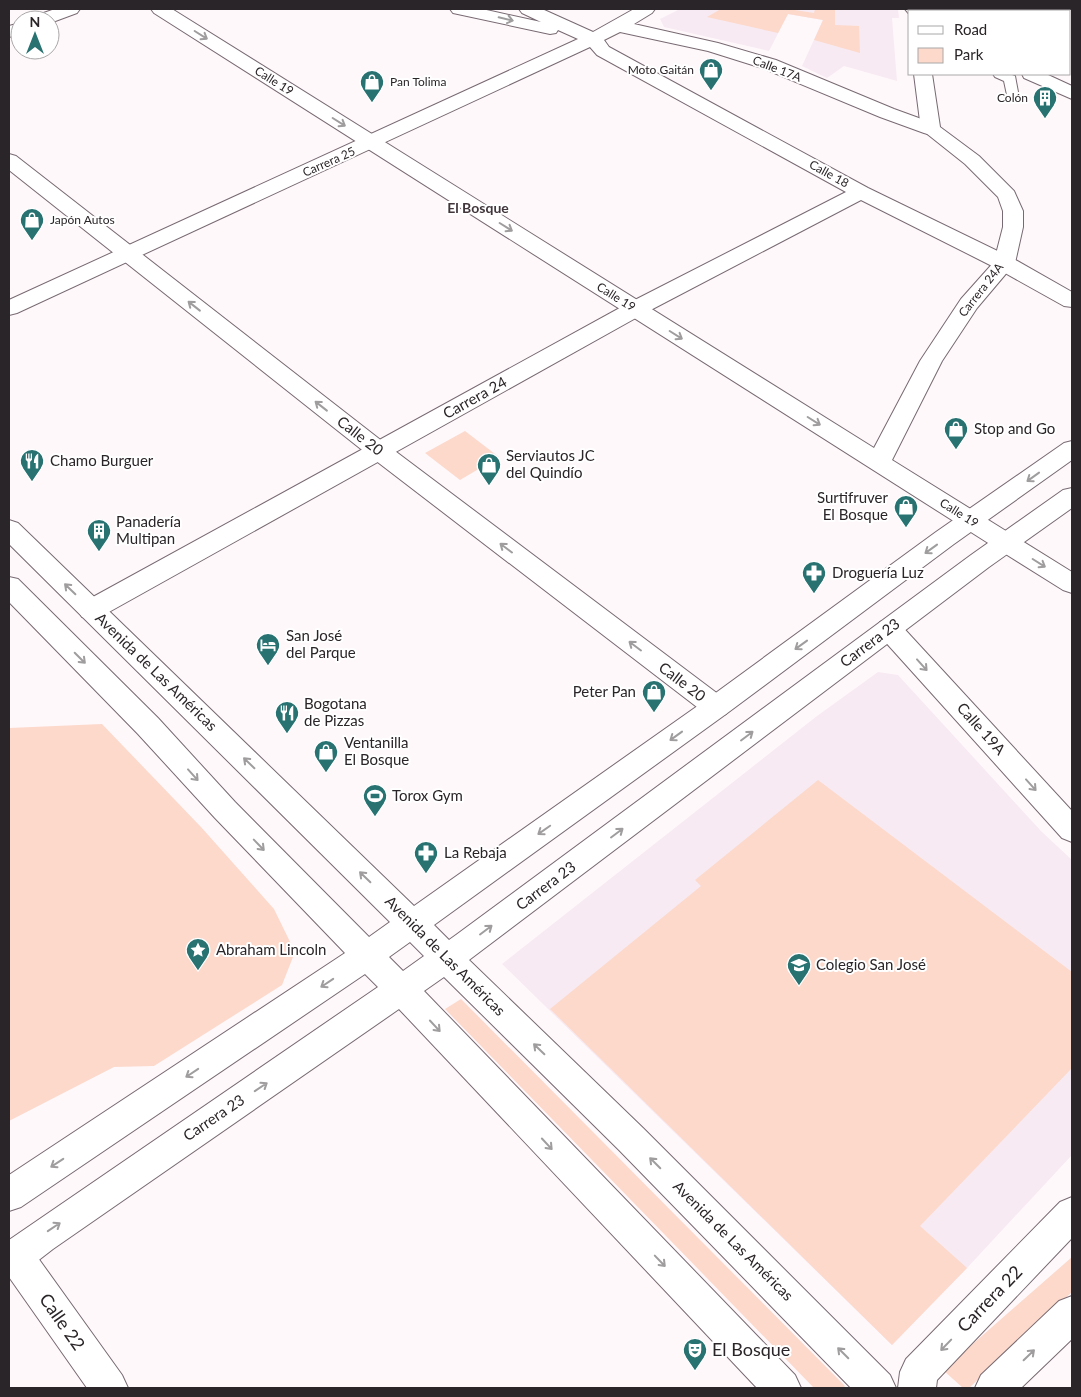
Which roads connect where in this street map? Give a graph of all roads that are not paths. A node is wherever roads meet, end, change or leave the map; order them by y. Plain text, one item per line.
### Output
1 (160, 9) edge
2 (459, 9) edge
3 (528, 9) edge
4 (646, 9) edge
5 (618, 26) junction
6 (592, 39) junction
7 (923, 75) edge
8 (1001, 75) edge
9 (1033, 75) edge
10 (1012, 92) dead end
11 (1072, 93) edge
12 (931, 129) junction
13 (372, 142) junction
14 (9, 160) edge
15 (861, 192) junction
16 (127, 254) junction
17 (1004, 262) junction
18 (1072, 301) edge
19 (9, 308) edge
20 (635, 309) junction
21 (1072, 448) edge
22 (379, 451) junction
23 (879, 462) junction
24 (1072, 496) edge
25 (971, 521) junction
26 (9, 529) edge
27 (1005, 542) junction
28 (1072, 584) edge
29 (9, 586) edge
30 (92, 610) junction
31 (889, 629) junction
32 (716, 707) junction
33 (1072, 830) edge
34 (412, 924) junction
35 (367, 955) junction
36 (447, 959) junction
37 (402, 991) junction
38 (9, 1195) edge
39 (1072, 1214) edge
40 (1072, 1227) edge
41 (12, 1258) edge
42 (1016, 1272) junction
43 (1072, 1314) edge
44 (109, 1388) edge
45 (782, 1388) edge
46 (877, 1388) edge
47 (917, 1388) edge
48 (994, 1388) edge

1 -> 13 street, Calle 19
2 -> 6 street, Calle 18
3 - 6 street, Calle 18
4 - 5 street, Carrera 25
5 - 6 street, Carrera 25
5 - 12 street, Calle 17A
6 - 13 street, Carrera 25
6 - 15 street, Calle 18
7 - 12 street
8 - 10 lane
9 - 11 street
12 - 17 street, Carrera 24A
13 - 16 street, Carrera 25
13 -> 20 street, Calle 19
14 - 16 street, Calle 20
15 - 17 street, Calle 18
15 - 20 street, Carrera 24
16 - 19 street, Carrera 25
22 -> 16 street, Calle 20
17 - 18 street, Calle 18
17 - 23 street, Carrera 24A
20 - 22 street, Carrera 24
20 -> 23 street, Calle 19
21 -> 25 street
22 - 30 street, Carrera 24
32 -> 22 street, Calle 20
23 - 25 street, Calle 19
24 - 27 street, Carrera 23
25 - 27 street, Calle 19
25 -> 32 street
30 -> 26 street, Avenida de Las Américas
27 -> 28 street, Calle 19
27 - 31 street, Carrera 23
29 -> 35 street
34 -> 30 street, Avenida de Las Américas
31 -> 33 street, Calle 19A
36 -> 31 street, Carrera 23
32 -> 34 street
34 - 35 street
34 - 36 street, Avenida de Las Américas
35 - 37 street
35 -> 38 street
36 - 37 street, Carrera 23
46 -> 36 street, Avenida de Las Américas
41 -> 37 street, Carrera 23
37 -> 45 street
39 - 42 street, Carrera 22
40 - 42 street
41 - 44 street, Calle 22
42 -> 47 street, Carrera 22
48 -> 43 street

